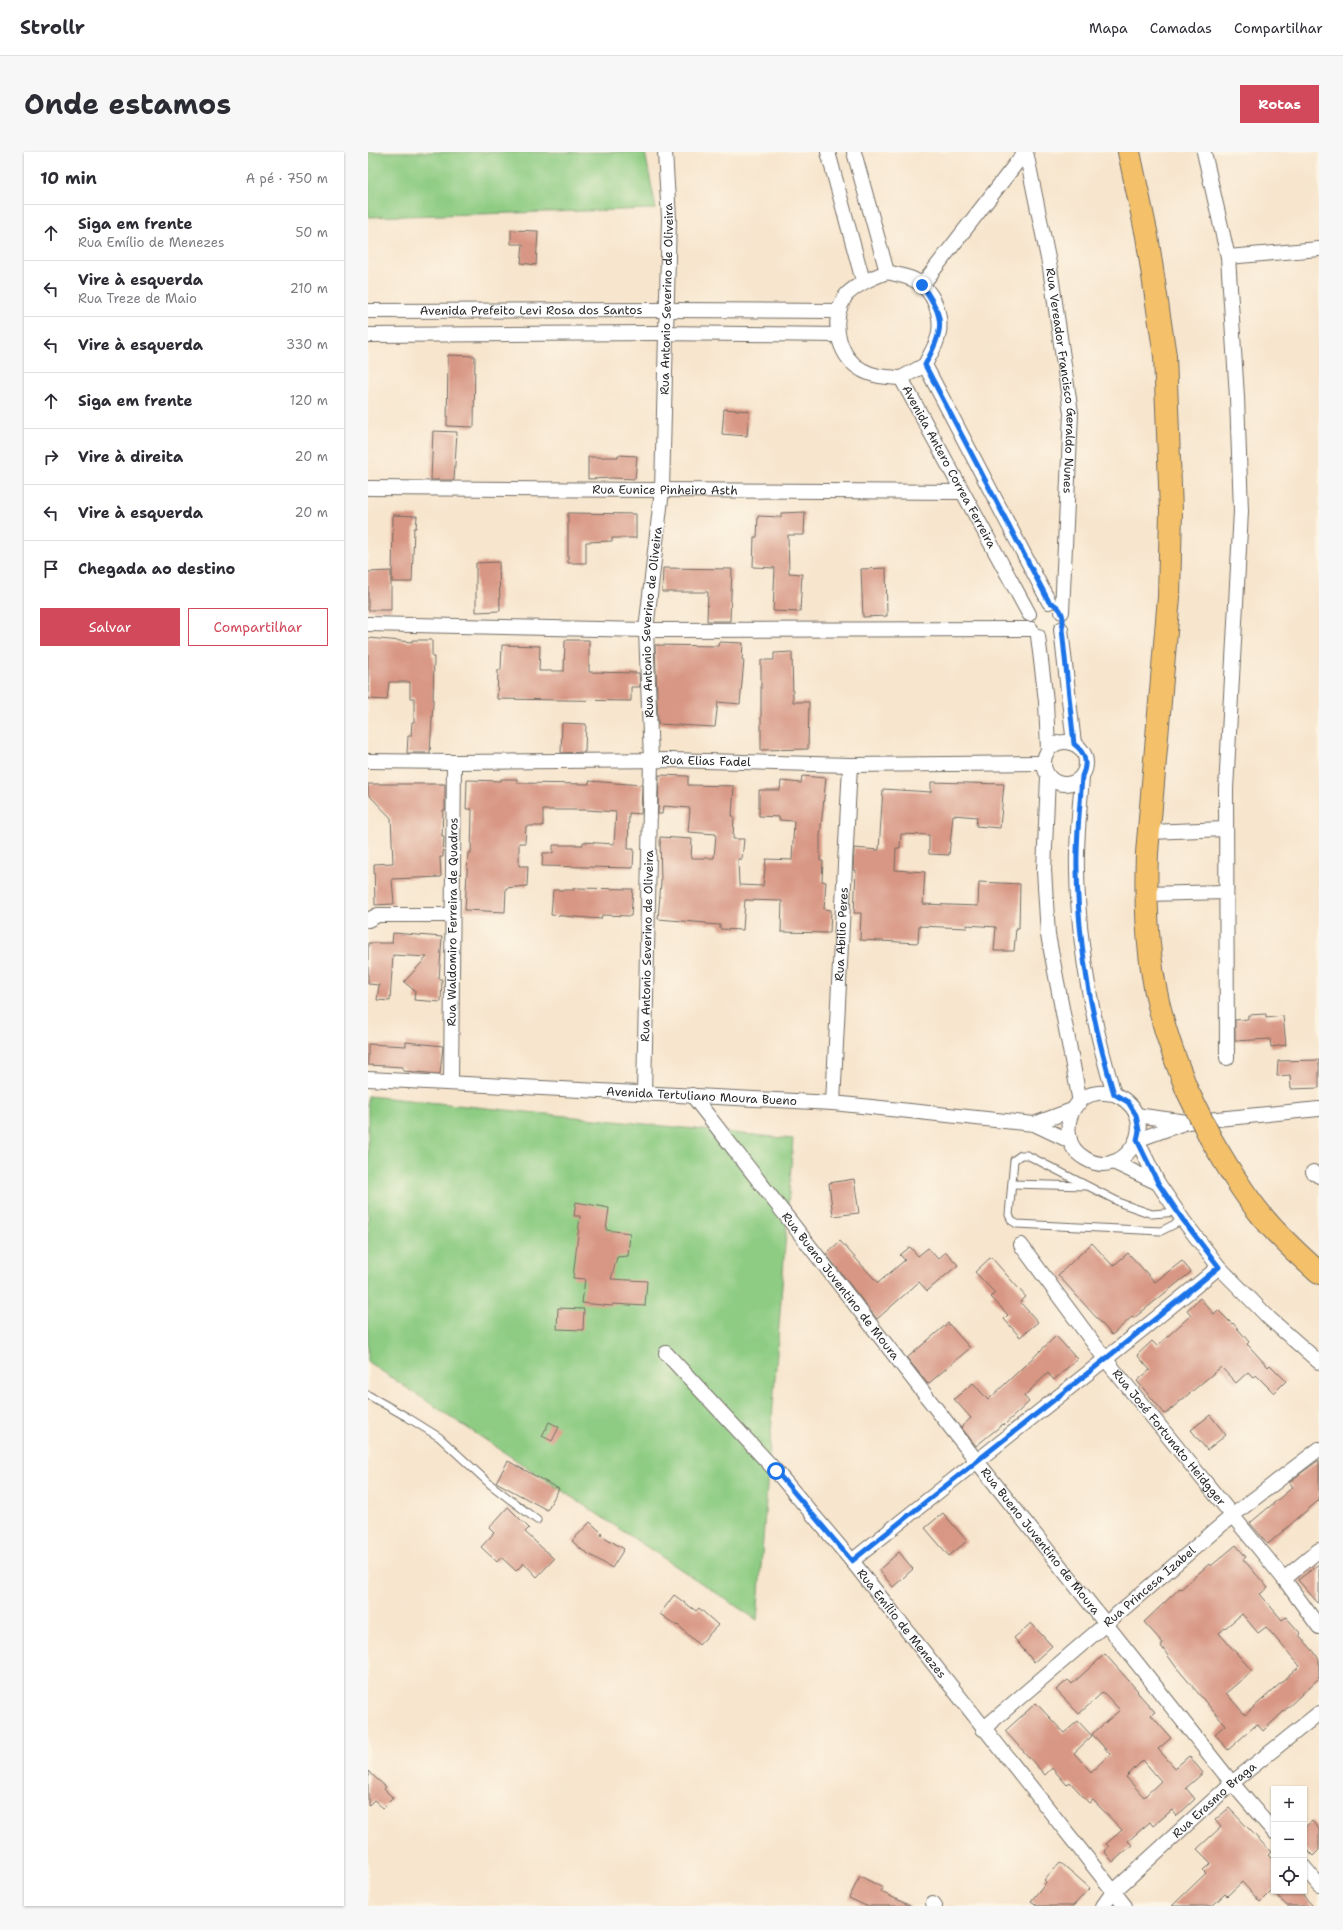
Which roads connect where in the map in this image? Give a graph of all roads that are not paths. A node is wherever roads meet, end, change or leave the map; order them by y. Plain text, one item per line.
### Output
1 (665, 152) edge
2 (828, 152) edge
3 (854, 152) edge
4 (1025, 152) edge
5 (1129, 152) edge
6 (1204, 152) edge
7 (1319, 249) edge
8 (1228, 258) junction
9 (887, 272) junction
10 (863, 281) junction
11 (922, 285) junction
12 (667, 310) junction
13 (368, 311) edge
14 (839, 311) junction
15 (665, 333) junction
16 (368, 335) edge
17 (838, 335) junction
18 (925, 365) junction
19 (901, 378) junction
20 (368, 488) edge
21 (662, 490) junction
22 (961, 492) junction
23 (1049, 602) junction
24 (1062, 612) junction
25 (1028, 614) junction
26 (368, 624) edge
27 (1062, 629) junction
28 (646, 630) junction
29 (1035, 633) junction
30 (1074, 744) junction
31 (1046, 757) junction
32 (651, 760) junction
33 (368, 761) edge
34 (454, 762) junction
35 (850, 765) junction
36 (1082, 776) junction
37 (1048, 777) junction
38 (1226, 829) junction
39 (1149, 832) junction
40 (1226, 892) junction
41 (1145, 894) junction
42 (452, 916) junction
43 (368, 920) edge
44 (1227, 1058) dead end
45 (368, 1079) edge
46 (451, 1083) junction
47 (644, 1093) junction
48 (1114, 1094) junction
49 (692, 1095) junction
50 (834, 1103) junction
51 (1076, 1106) junction
52 (1319, 1109) edge
53 (1136, 1115) junction
54 (1187, 1122) junction
55 (1034, 1124) junction
56 (1137, 1140) junction
57 (1070, 1141) junction
58 (1113, 1162) junction
59 (1158, 1183) junction
60 (1012, 1184) junction
61 (1088, 1186) junction
62 (1181, 1216) junction
63 (1022, 1245) dead end
64 (1219, 1267) junction
65 (1319, 1273) edge
66 (666, 1353) dead end
67 (1106, 1360) junction
68 (1319, 1362) edge
69 (368, 1395) edge
70 (1319, 1449) edge
71 (976, 1460) junction
72 (1233, 1515) junction
73 (537, 1520) dead end
74 (1319, 1550) edge
75 (852, 1561) junction
76 (1284, 1579) junction
77 (1107, 1623) junction
78 (1319, 1627) edge
79 (1319, 1713) edge
80 (983, 1729) junction
81 (1232, 1783) junction
82 (1271, 1828) edge
83 (1307, 1870) edge
84 (1319, 1884) edge
85 (1113, 1892) junction
86 (1103, 1906) edge
87 (1125, 1906) edge

1 - 12 street, Rua Antonio Severino de Oliveira
2 - 10 street
3 - 9 street
4 - 11 street
4 - 24 street, Rua Vereador Francisco Geraldo Nunes
5 - 39 highway
6 - 8 street
7 - 8 street
8 - 38 street
9 - 10 street
9 - 11 street
10 - 14 street, Avenida Antero Correa Ferreira
11 - 18 street
12 - 13 street, Avenida Prefeito Levi Rosa dos Santos
12 - 14 street, Avenida Prefeito Levi Rosa dos Santos
12 - 15 street, Rua Antonio Severino de Oliveira
14 - 17 street, Avenida Antero Correa Ferreira
15 - 16 street, Avenida Prefeito Levi Rosa dos Santos
15 - 17 street, Avenida Prefeito Levi Rosa dos Santos
15 - 21 street, Rua Antonio Severino de Oliveira
17 - 19 street, Avenida Antero Correa Ferreira
18 - 19 street
18 - 23 street
19 - 22 street, Avenida Antero Correa Ferreira
20 - 21 street, Rua Eunice Pinheiro Asth
21 - 22 street, Rua Eunice Pinheiro Asth
21 - 28 street, Rua Antonio Severino de Oliveira
22 - 25 street, Avenida Antero Correa Ferreira
23 - 24 street
23 - 25 street
24 - 27 street
25 - 29 street
26 - 28 street
27 - 29 street
27 - 30 street
28 - 29 street
28 - 32 street, Rua Antonio Severino de Oliveira
29 - 31 street
30 - 31 street
30 - 36 street
31 - 35 street, Rua Elias Fadel
31 - 37 street
32 - 34 street, Rua Elias Fadel
32 - 35 street, Rua Elias Fadel
32 - 47 street, Rua Antonio Severino de Oliveira
33 - 34 street, Rua Elias Fadel
34 - 42 street, Rua Waldomiro Ferreira de Quadros
35 - 50 street, Rua Abilio Peres
36 - 37 street
36 - 48 street
37 - 51 street
38 - 39 street
38 - 40 street
39 - 41 highway
40 - 41 street
40 - 44 street
41 - 65 highway, bridge
42 - 43 street
42 - 46 street, Rua Waldomiro Ferreira de Quadros
45 - 46 street, Avenida Tertuliano Moura Bueno
46 - 47 street, Avenida Tertuliano Moura Bueno
47 - 49 street, Avenida Tertuliano Moura Bueno
48 - 51 street
48 - 53 street
49 - 50 street, Avenida Tertuliano Moura Bueno
49 - 71 street, Rua Bueno Juventino de Moura
50 - 55 street, Avenida Tertuliano Moura Bueno
51 - 55 street, Avenida Tertuliano Moura Bueno
51 - 57 street
52 - 54 street
53 - 54 street
53 - 56 street
54 - 56 street
55 - 57 street, Avenida Tertuliano Moura Bueno
56 - 58 street
56 - 59 street
57 - 58 street
58 - 59 street
59 - 62 street
60 - 61 lane
60 - 61 lane
60 - 62 lane
61 - 62 lane
62 - 64 street
63 - 67 street, Rua José Fortunato Heidgger
64 - 67 street
64 - 68 street
66 - 75 street, Rua Emílio de Menezes
67 - 71 street
67 - 72 street, Rua José Fortunato Heidgger
69 - 73 lane
70 - 72 street, Rua Princesa Izabel
71 - 75 street
71 - 77 street, Rua Bueno Juventino de Moura
72 - 76 street, Rua José Fortunato Heidgger
72 - 77 street, Rua Princesa Izabel
74 - 76 street
75 - 80 street, Rua Emílio de Menezes
76 - 78 street, Rua José Fortunato Heidgger
77 - 80 street, Rua Princesa Izabel
77 - 81 street, Rua Bueno Juventino de Moura
79 - 81 street, Rua Erasmo Braga
80 - 85 street, Rua Emílio de Menezes
81 - 82 street, Rua Bueno Juventino de Moura
81 - 85 street, Rua Erasmo Braga
83 - 84 street
85 - 86 street, Rua Erasmo Braga
85 - 87 street, Rua Emílio de Menezes

